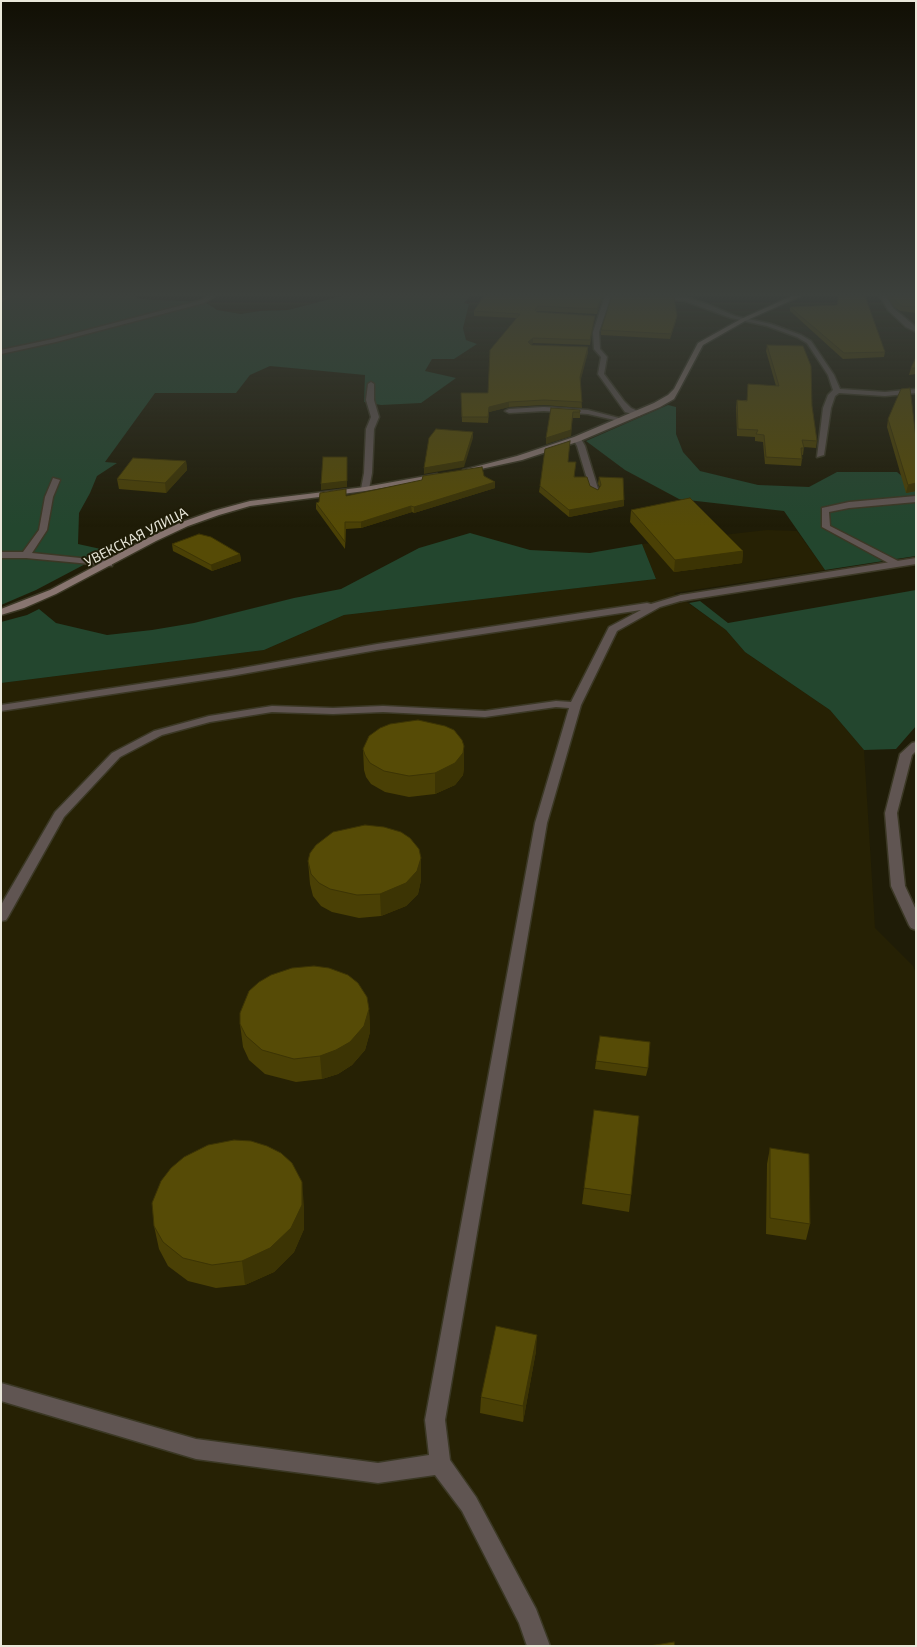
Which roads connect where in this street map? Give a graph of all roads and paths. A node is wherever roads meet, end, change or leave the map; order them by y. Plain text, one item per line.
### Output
1 (601, 373) edge
2 (686, 373) edge
3 (830, 373) edge
4 (371, 384) dead end
5 (837, 391) junction
6 (916, 391) edge
7 (509, 411) edge
8 (637, 414) junction
9 (623, 420) junction
10 (577, 439) junction
11 (820, 455) dead end
12 (56, 480) dead end
13 (365, 489) junction
14 (595, 492) edge
15 (916, 499) edge
16 (1, 555) edge
17 (26, 555) junction
18 (916, 561) edge
19 (110, 564) junction
20 (897, 564) junction
21 (657, 605) junction
22 (1, 612) edge
23 (575, 705) junction
24 (1, 708) edge
25 (916, 745) edge
26 (1, 916) edge
27 (916, 925) edge
28 (1, 1392) edge
29 (440, 1464) junction
30 (539, 1646) edge

1 - 8 street
2 - 8 street, УВЕКСКАЯ УЛИЦА
3 - 5 street
4 - 13 street
5 - 6 street
5 - 11 street
7 - 9 street
8 - 9 street, УВЕКСКАЯ УЛИЦА
9 - 10 street, УВЕКСКАЯ УЛИЦА
10 - 13 street, УВЕКСКАЯ УЛИЦА
10 - 14 street
12 - 17 street
13 - 19 street, УВЕКСКАЯ УЛИЦА
15 - 20 street
16 - 17 street
17 - 19 street
18 - 20 street
19 - 22 street, УВЕКСКАЯ УЛИЦА
20 - 21 street
21 - 23 street
21 - 24 street
23 - 26 street
23 - 29 street
25 - 27 street
28 - 29 street
29 - 30 street

